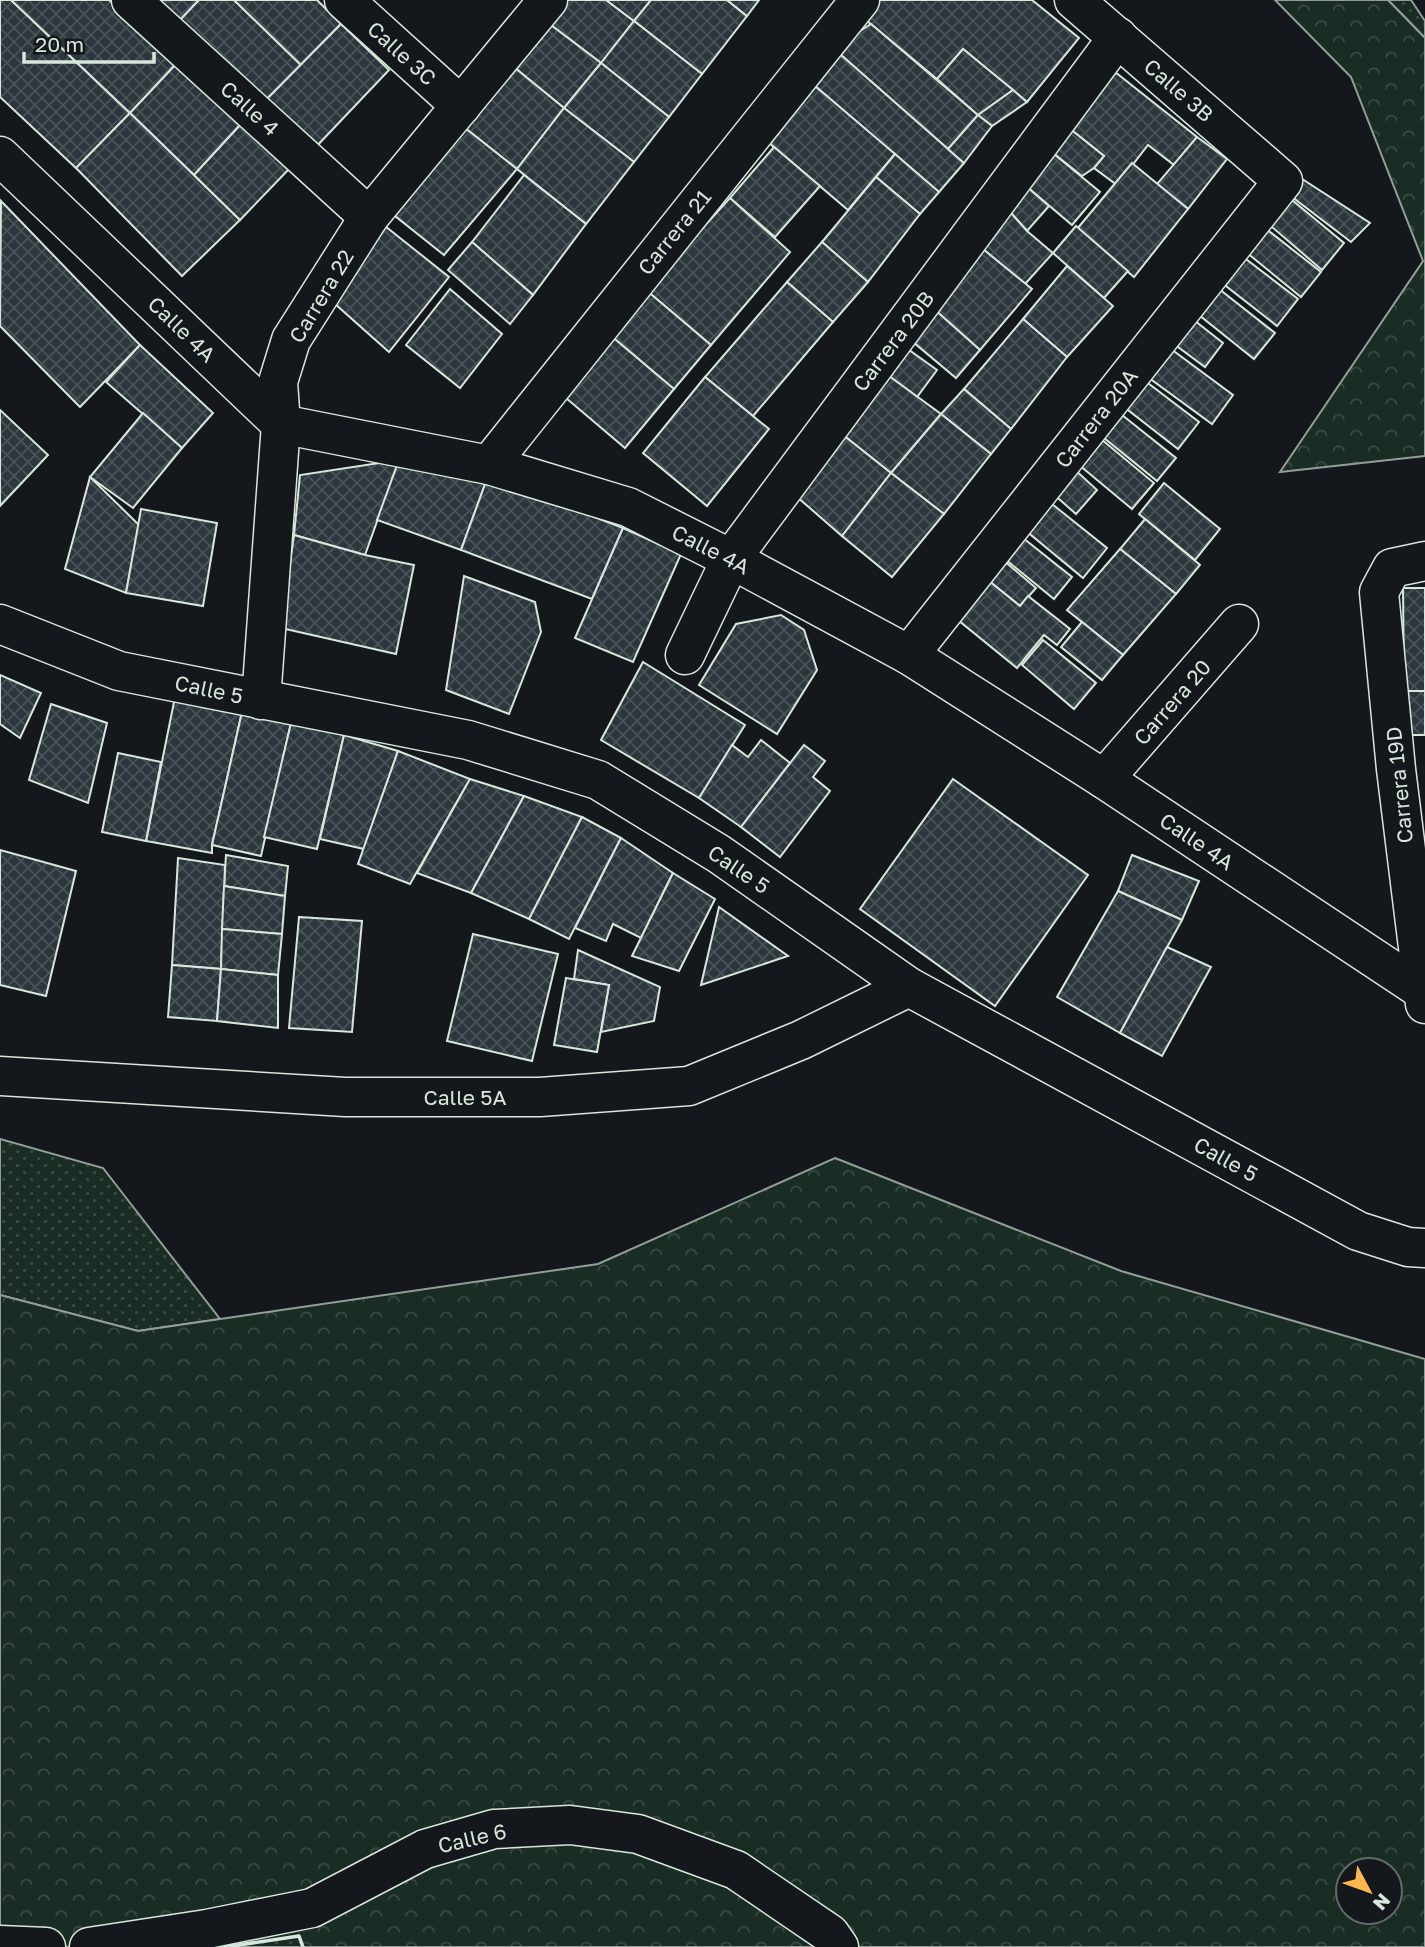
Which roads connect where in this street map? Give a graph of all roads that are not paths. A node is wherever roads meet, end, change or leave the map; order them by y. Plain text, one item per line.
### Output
1 (131, 0) edge
2 (344, 0) edge
3 (548, 0) edge
4 (860, 0) edge
5 (1074, 0) edge
6 (1118, 37) junction
7 (461, 106) junction
8 (0, 156) edge
9 (1283, 181) joint
10 (369, 217) junction
11 (282, 424) junction
12 (489, 465) junction
13 (731, 559) junction
14 (1409, 564) edge
15 (0, 624) edge
16 (1239, 624) dead end
17 (685, 655) dead end
18 (909, 655) junction
19 (261, 700) junction
20 (1411, 769) edge
21 (1104, 779) junction
22 (909, 987) junction
23 (1424, 996) edge
24 (0, 1076) edge
25 (1425, 1248) edge
26 (0, 1945) edge
27 (46, 1947) edge
28 (89, 1947) edge
29 (839, 1947) edge

1 - 10 street, Calle 4
2 - 7 street, Calle 3C
3 - 7 street, Carrera 22
4 - 12 street, Carrera 21
5 - 6 street, Calle 3B
6 - 9 street, Calle 3B
6 - 13 street, Carrera 20B
7 - 10 street, Carrera 22
8 - 11 street, Calle 4A
9 - 18 street, Carrera 20A
10 - 11 street, Carrera 22
11 - 12 street, Calle 4A
11 - 19 street, Carrera 22
12 - 13 street, Calle 4A
13 - 17 street, Carrera 20B
13 - 18 street, Calle 4A
14 - 20 street, Carrera 19D
15 - 19 street, Calle 5
16 - 21 street, Carrera 20
18 - 21 street, Calle 4A
19 - 22 street, Calle 5
20 - 23 street, Carrera 19D
21 - 23 street, Calle 4A
22 - 24 street, Calle 5A
22 - 25 street, Calle 5
26 - 27 street
28 - 29 street, Calle 6

